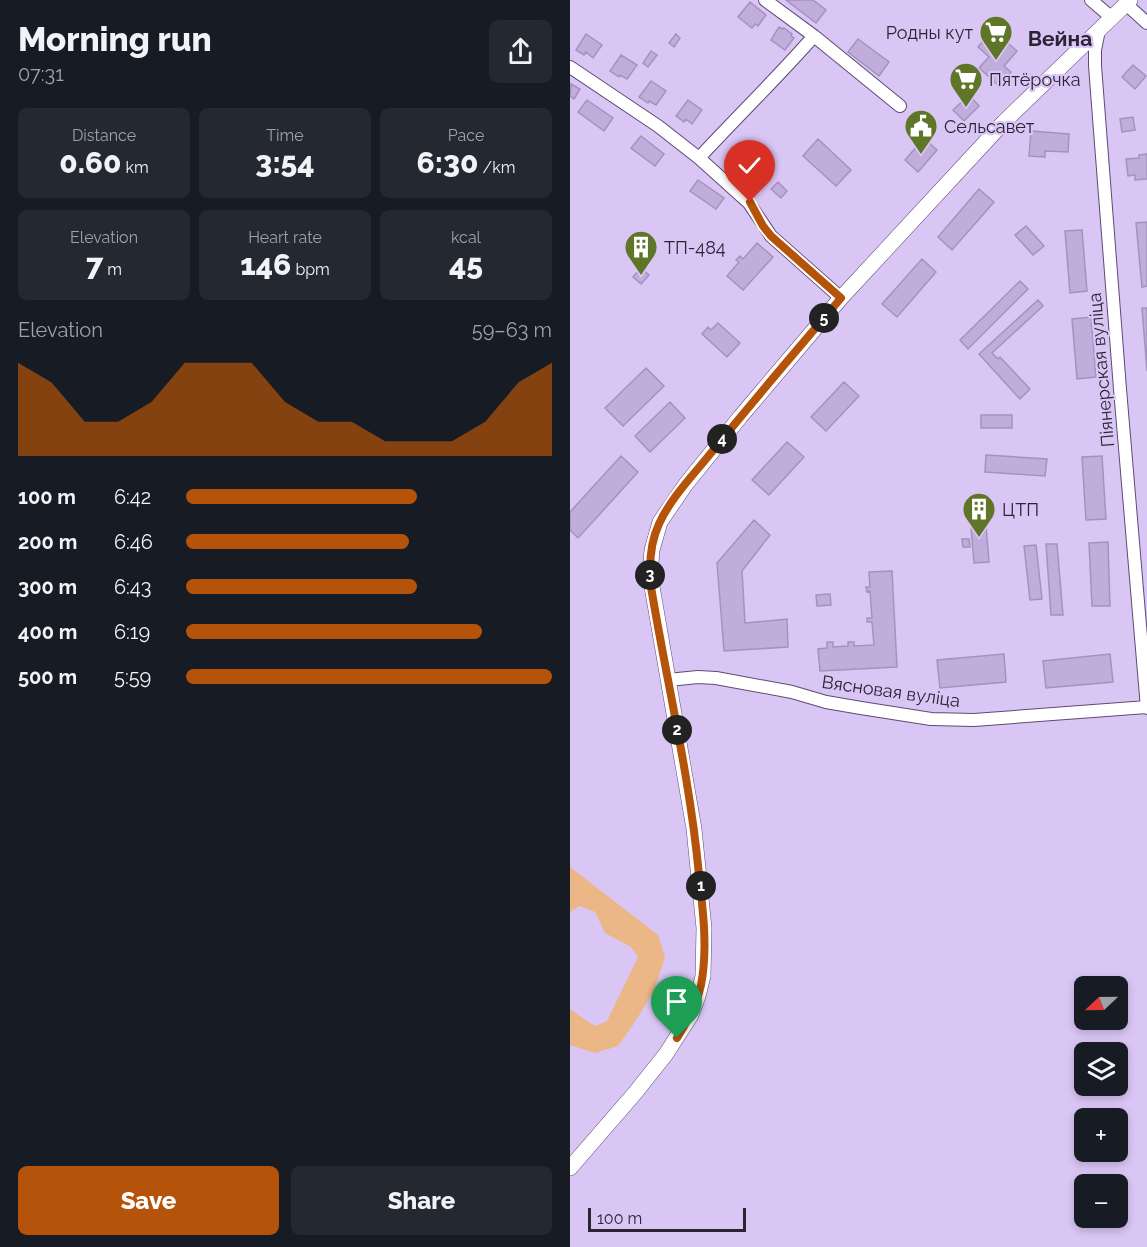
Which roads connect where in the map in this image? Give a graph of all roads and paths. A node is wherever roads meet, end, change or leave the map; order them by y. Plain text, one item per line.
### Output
1 (765, 0) edge
2 (1091, 0) edge
3 (1128, 2) edge
4 (1112, 18) junction
5 (1147, 23) edge
6 (1099, 30) junction
7 (814, 36) junction
8 (1070, 58) junction
9 (1095, 66) junction
10 (570, 67) edge
11 (900, 106) dead end
12 (699, 158) junction
13 (841, 298) junction
14 (668, 680) junction
15 (1147, 708) edge
16 (570, 1168) edge

1 - 7 street
2 - 4 street
3 - 4 street
3 - 5 street
4 - 6 street
6 - 8 street
6 - 9 street, Піянерская вуліца
7 - 11 street
7 - 12 street
8 - 9 street
8 - 13 street
9 - 15 street, Піянерская вуліца
10 - 12 street
12 - 13 street
13 - 14 street
14 - 15 street, Вясновая вуліца
14 - 16 street

